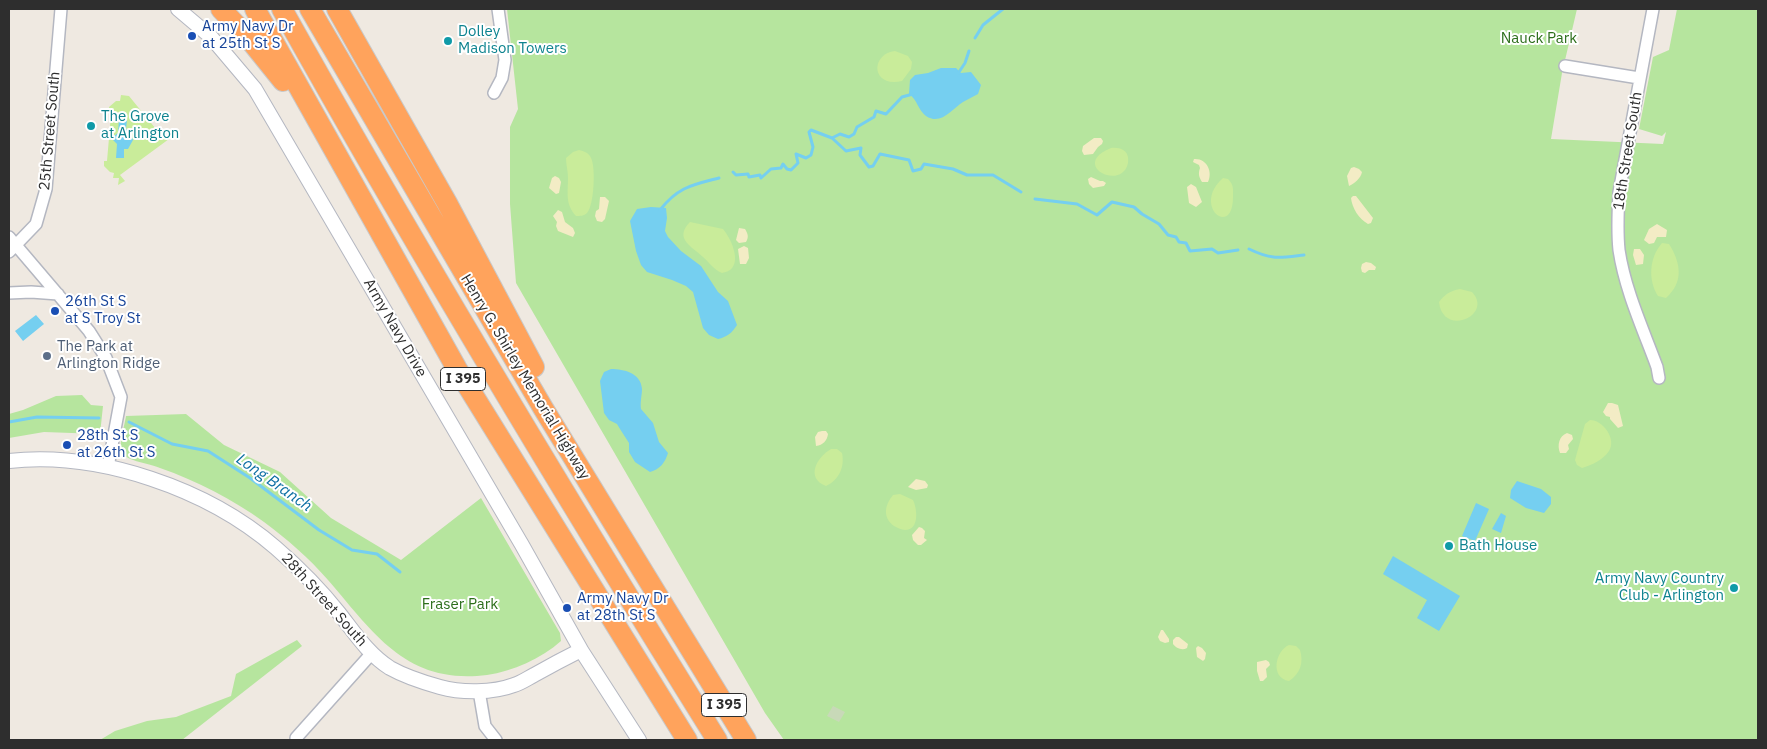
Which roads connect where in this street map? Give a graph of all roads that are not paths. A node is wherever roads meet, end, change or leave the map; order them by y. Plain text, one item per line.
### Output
1 (60, 9) edge
2 (178, 9) edge
3 (220, 9) edge
4 (255, 9) edge
5 (282, 9) edge
6 (310, 9) edge
7 (338, 9) edge
8 (498, 9) edge
9 (1653, 9) edge
10 (1565, 66) dead end
11 (1639, 78) junction
12 (494, 92) dead end
13 (331, 146) junction
14 (11, 245) edge
15 (9, 293) edge
16 (58, 294) junction
17 (1659, 378) dead end
18 (9, 460) edge
19 (108, 467) junction
20 (581, 650) junction
21 (372, 653) junction
22 (702, 670) junction
23 (479, 691) junction
24 (296, 738) dead end
25 (496, 740) edge
26 (638, 740) edge
27 (686, 740) edge
28 (717, 740) edge
29 (746, 740) edge

1 - 14 street, 25th Street South
2 - 20 street, Army Navy Drive
3 - 13 highway
4 - 13 highway, I 395
5 - 28 highway
6 - 22 highway, Henry G. Shirley Memorial Highway / I 395
7 - 22 highway
8 - 12 street
9 - 11 street, 18th Street South
10 - 11 street
11 - 17 street, 18th Street South
13 - 27 highway, I 395
14 - 16 street
15 - 16 street
16 - 19 street
18 - 19 street, 28th Street South
19 - 21 street, 28th Street South
20 - 23 street, 28th Street South
20 - 26 street, Army Navy Drive
21 - 23 street, 28th Street South
21 - 24 street
22 - 29 highway, Henry G. Shirley Memorial Highway / I 395
23 - 25 street

